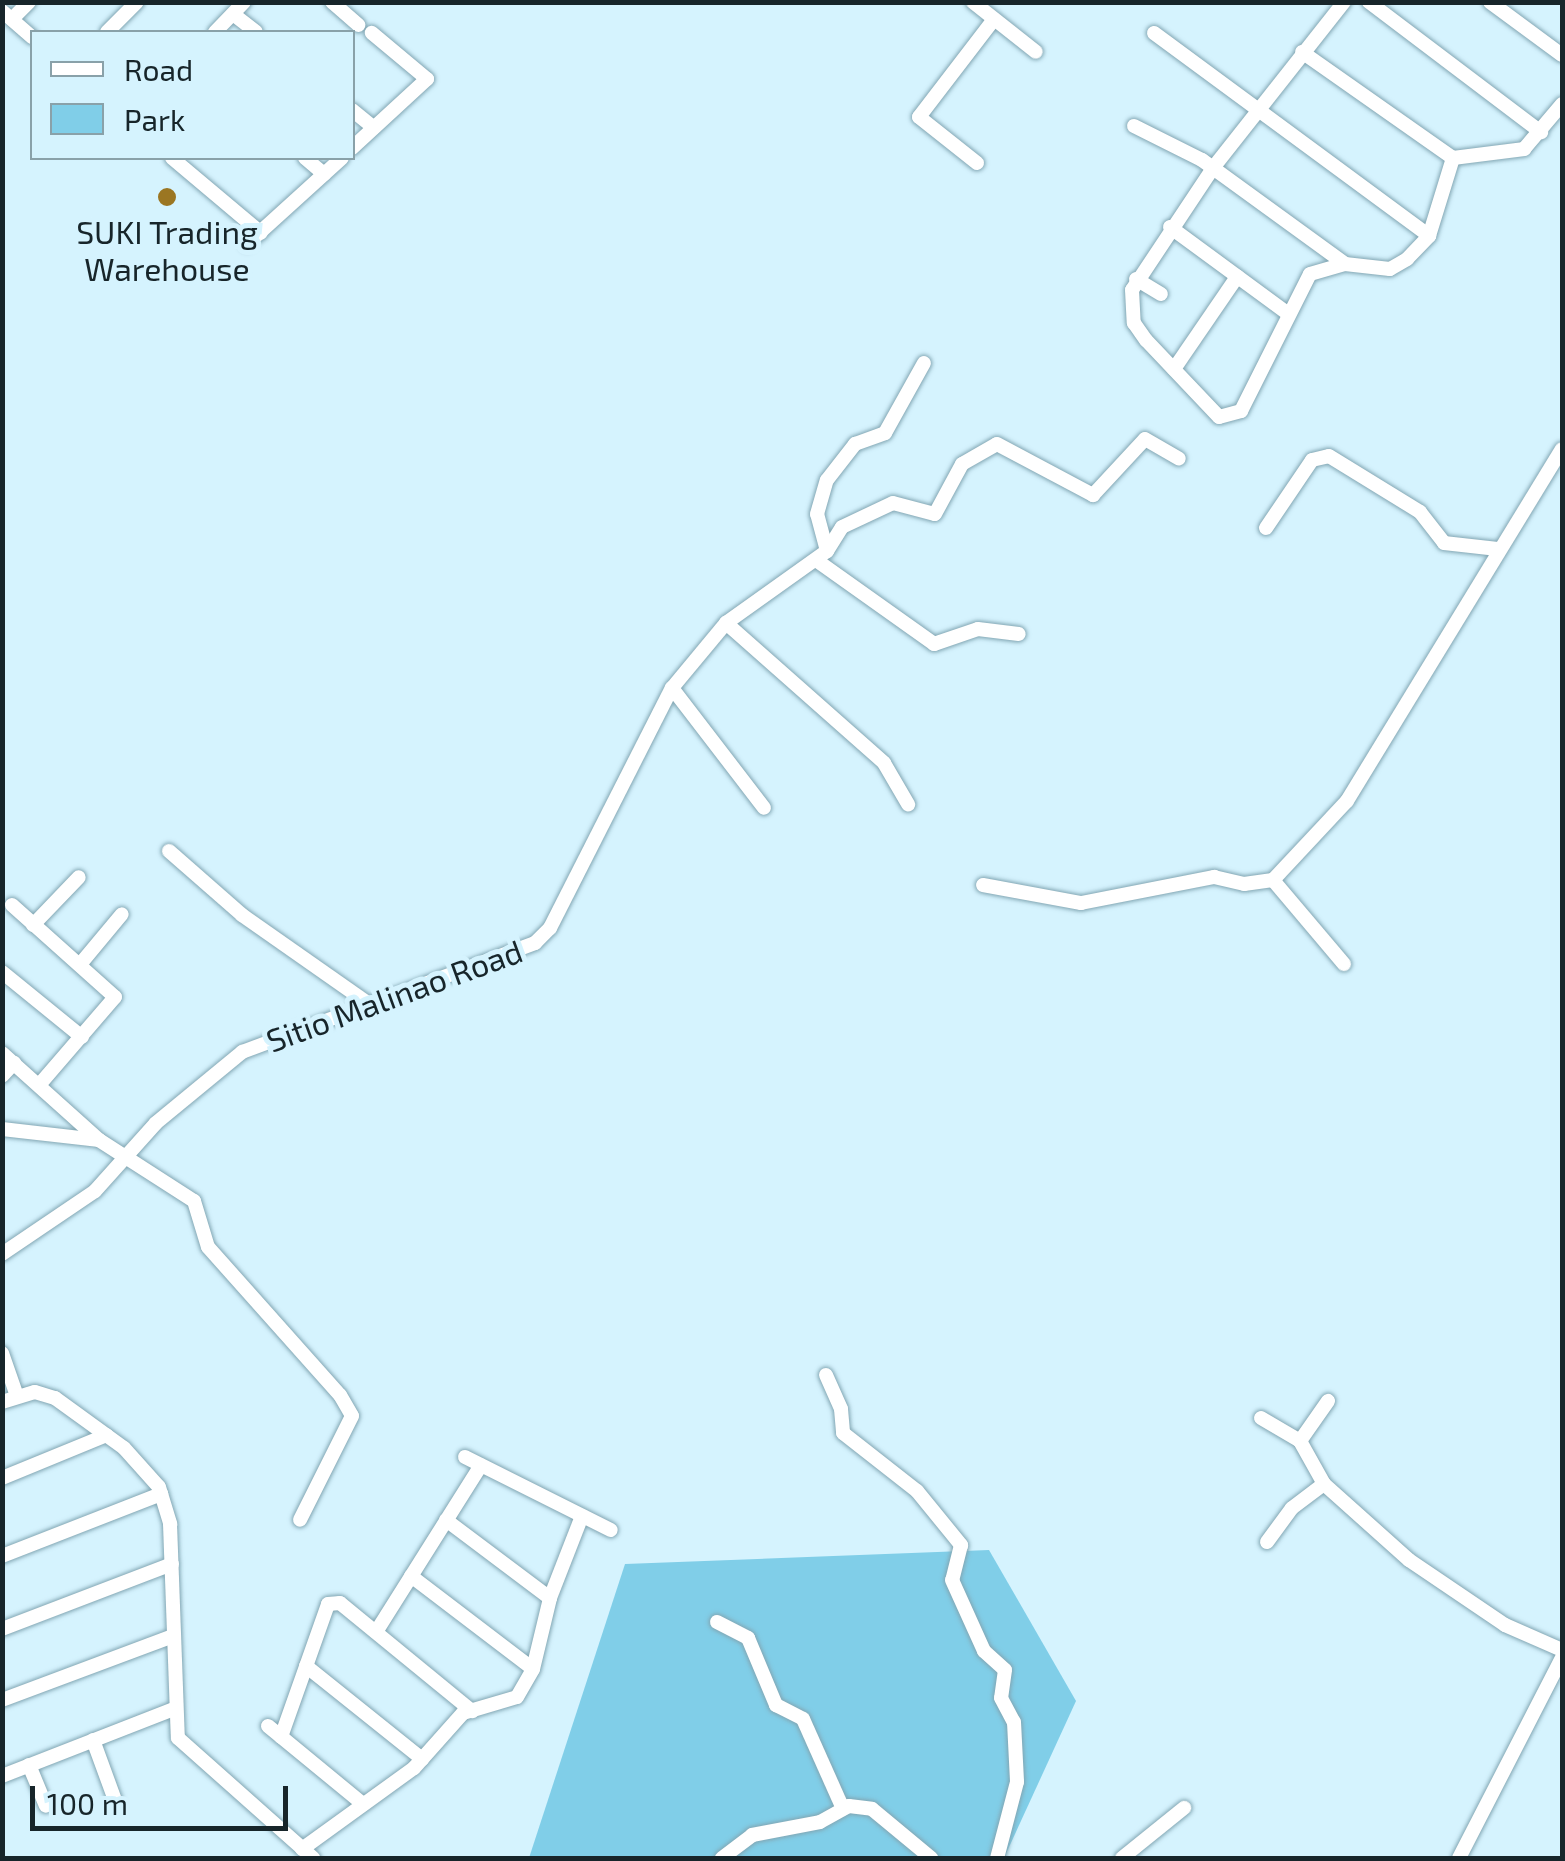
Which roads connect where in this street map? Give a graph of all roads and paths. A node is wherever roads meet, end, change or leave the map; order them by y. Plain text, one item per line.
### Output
1 (29, 2) edge
2 (137, 2) edge
3 (244, 2) edge
4 (332, 2) edge
5 (974, 2) edge
6 (1344, 2) edge
7 (1369, 2) edge
8 (1490, 2) edge
9 (233, 14) junction
10 (7, 15) edge
11 (992, 22) junction
12 (358, 25) dead end
13 (109, 30) edge
14 (217, 30) edge
15 (253, 30) edge
16 (372, 33) dead end
17 (1154, 33) dead end
18 (30, 35) edge
19 (1036, 52) dead end
20 (1302, 52) junction
21 (1562, 55) edge
22 (1562, 104) edge
23 (1259, 109) junction
24 (355, 112) edge
25 (1134, 126) dead end
26 (374, 128) junction
27 (1541, 132) junction
28 (355, 145) edge
29 (1453, 158) junction
30 (174, 160) edge
31 (307, 160) edge
32 (340, 160) edge
33 (976, 163) dead end
34 (1213, 168) junction
35 (324, 174) junction
36 (1170, 228) junction
37 (260, 233) junction
38 (1430, 236) junction
39 (248, 244) dead end
40 (1345, 264) junction
41 (1236, 277) junction
42 (1136, 279) junction
43 (1161, 294) dead end
44 (1286, 313) junction
45 (924, 363) dead end
46 (1174, 369) junction
47 (1562, 449) edge
48 (1179, 458) dead end
49 (1266, 528) dead end
50 (1498, 548) junction
51 (821, 555) junction
52 (726, 622) junction
53 (1019, 634) dead end
54 (672, 688) junction
55 (908, 804) dead end
56 (764, 808) dead end
57 (169, 851) dead end
58 (79, 878) dead end
59 (1273, 880) junction
60 (984, 885) dead end
61 (12, 905) dead end
62 (122, 914) dead end
63 (33, 924) junction
64 (82, 962) junction
65 (1344, 964) dead end
66 (2, 972) edge
67 (369, 1004) junction
68 (82, 1038) junction
69 (8, 1058) edge
70 (2, 1076) edge
71 (40, 1084) junction
72 (2, 1128) edge
73 (100, 1140) junction
74 (125, 1156) junction
75 (2, 1254) edge
76 (2, 1353) edge
77 (826, 1375) dead end
78 (10, 1399) edge
79 (1328, 1401) dead end
80 (1260, 1418) dead end
81 (106, 1435) junction
82 (1300, 1442) junction
83 (465, 1457) dead end
84 (480, 1465) junction
85 (2, 1478) edge
86 (1324, 1484) junction
87 (162, 1494) junction
88 (582, 1516) junction
89 (300, 1520) dead end
90 (446, 1520) junction
91 (611, 1530) dead end
92 (1268, 1542) dead end
93 (2, 1556) edge
94 (172, 1564) junction
95 (411, 1576) junction
96 (550, 1598) junction
97 (717, 1622) dead end
98 (2, 1628) edge
99 (376, 1632) junction
100 (174, 1636) junction
101 (1562, 1650) edge
102 (1562, 1658) edge
103 (306, 1666) junction
104 (533, 1669) junction
105 (2, 1700) edge
106 (174, 1709) junction
107 (472, 1711) junction
108 (268, 1726) dead end
109 (281, 1737) junction
110 (93, 1740) junction
111 (422, 1759) junction
112 (29, 1765) junction
113 (2, 1776) edge
114 (115, 1800) dead end
115 (363, 1804) junction
116 (46, 1806) dead end
117 (1184, 1808) dead end
118 (842, 1809) junction
119 (308, 1854) edge
120 (722, 1858) edge
121 (931, 1858) edge
122 (997, 1858) edge
123 (1122, 1858) edge
124 (1459, 1858) edge

1 - 10 street
2 - 13 street
3 - 9 street
4 - 12 street
5 - 11 street
6 - 20 street
7 - 27 street
8 - 21 street
9 - 14 street
9 - 15 street
10 - 18 street
11 - 19 street
11 - 33 street
16 - 26 street
17 - 23 street
20 - 23 street
20 - 29 street
22 - 27 street
23 - 34 street
23 - 38 street
24 - 26 street
25 - 34 street
26 - 28 street
27 - 29 street
29 - 38 street
30 - 37 street
31 - 35 street
32 - 35 street
34 - 36 street
34 - 40 street
35 - 37 street
36 - 41 street
36 - 42 street
37 - 39 street
38 - 40 street
40 - 44 street
41 - 44 street
41 - 46 street
42 - 43 street
42 - 46 street
44 - 46 street
45 - 51 street
47 - 50 street
48 - 51 street, Sitio Malinao Road
49 - 50 street
50 - 59 street
51 - 52 street, Sitio Malinao Road
51 - 53 street
52 - 54 street, Sitio Malinao Road
52 - 55 street
54 - 56 street
54 - 67 street, Sitio Malinao Road
57 - 67 street
58 - 63 street
59 - 60 street
59 - 65 street
61 - 63 street
62 - 64 street
63 - 64 street
64 - 68 street
66 - 68 street
67 - 74 street, Sitio Malinao Road
68 - 71 street
69 - 70 street
69 - 71 street
71 - 73 street
72 - 73 street
73 - 74 street
74 - 75 street, Sitio Malinao Road
74 - 89 street
76 - 78 street
77 - 122 street
78 - 81 street
79 - 82 street
80 - 82 street
81 - 85 street
81 - 87 street
82 - 86 street
83 - 84 street
84 - 88 street
84 - 90 street
86 - 92 street
86 - 101 street
87 - 93 street
87 - 94 street
88 - 91 street
88 - 96 street
90 - 95 street
90 - 96 street
94 - 98 street
94 - 100 street
95 - 99 street
95 - 104 street
96 - 104 street
97 - 118 street
99 - 103 street
99 - 107 street
100 - 105 street
100 - 106 street
102 - 124 street
103 - 109 street
103 - 111 street
104 - 107 street
106 - 110 street
106 - 119 street
107 - 111 street
108 - 109 street
109 - 115 street
110 - 112 street
110 - 114 street
111 - 115 street
112 - 113 street
112 - 116 street
115 - 119 street
117 - 123 street
118 - 120 street
118 - 121 street

